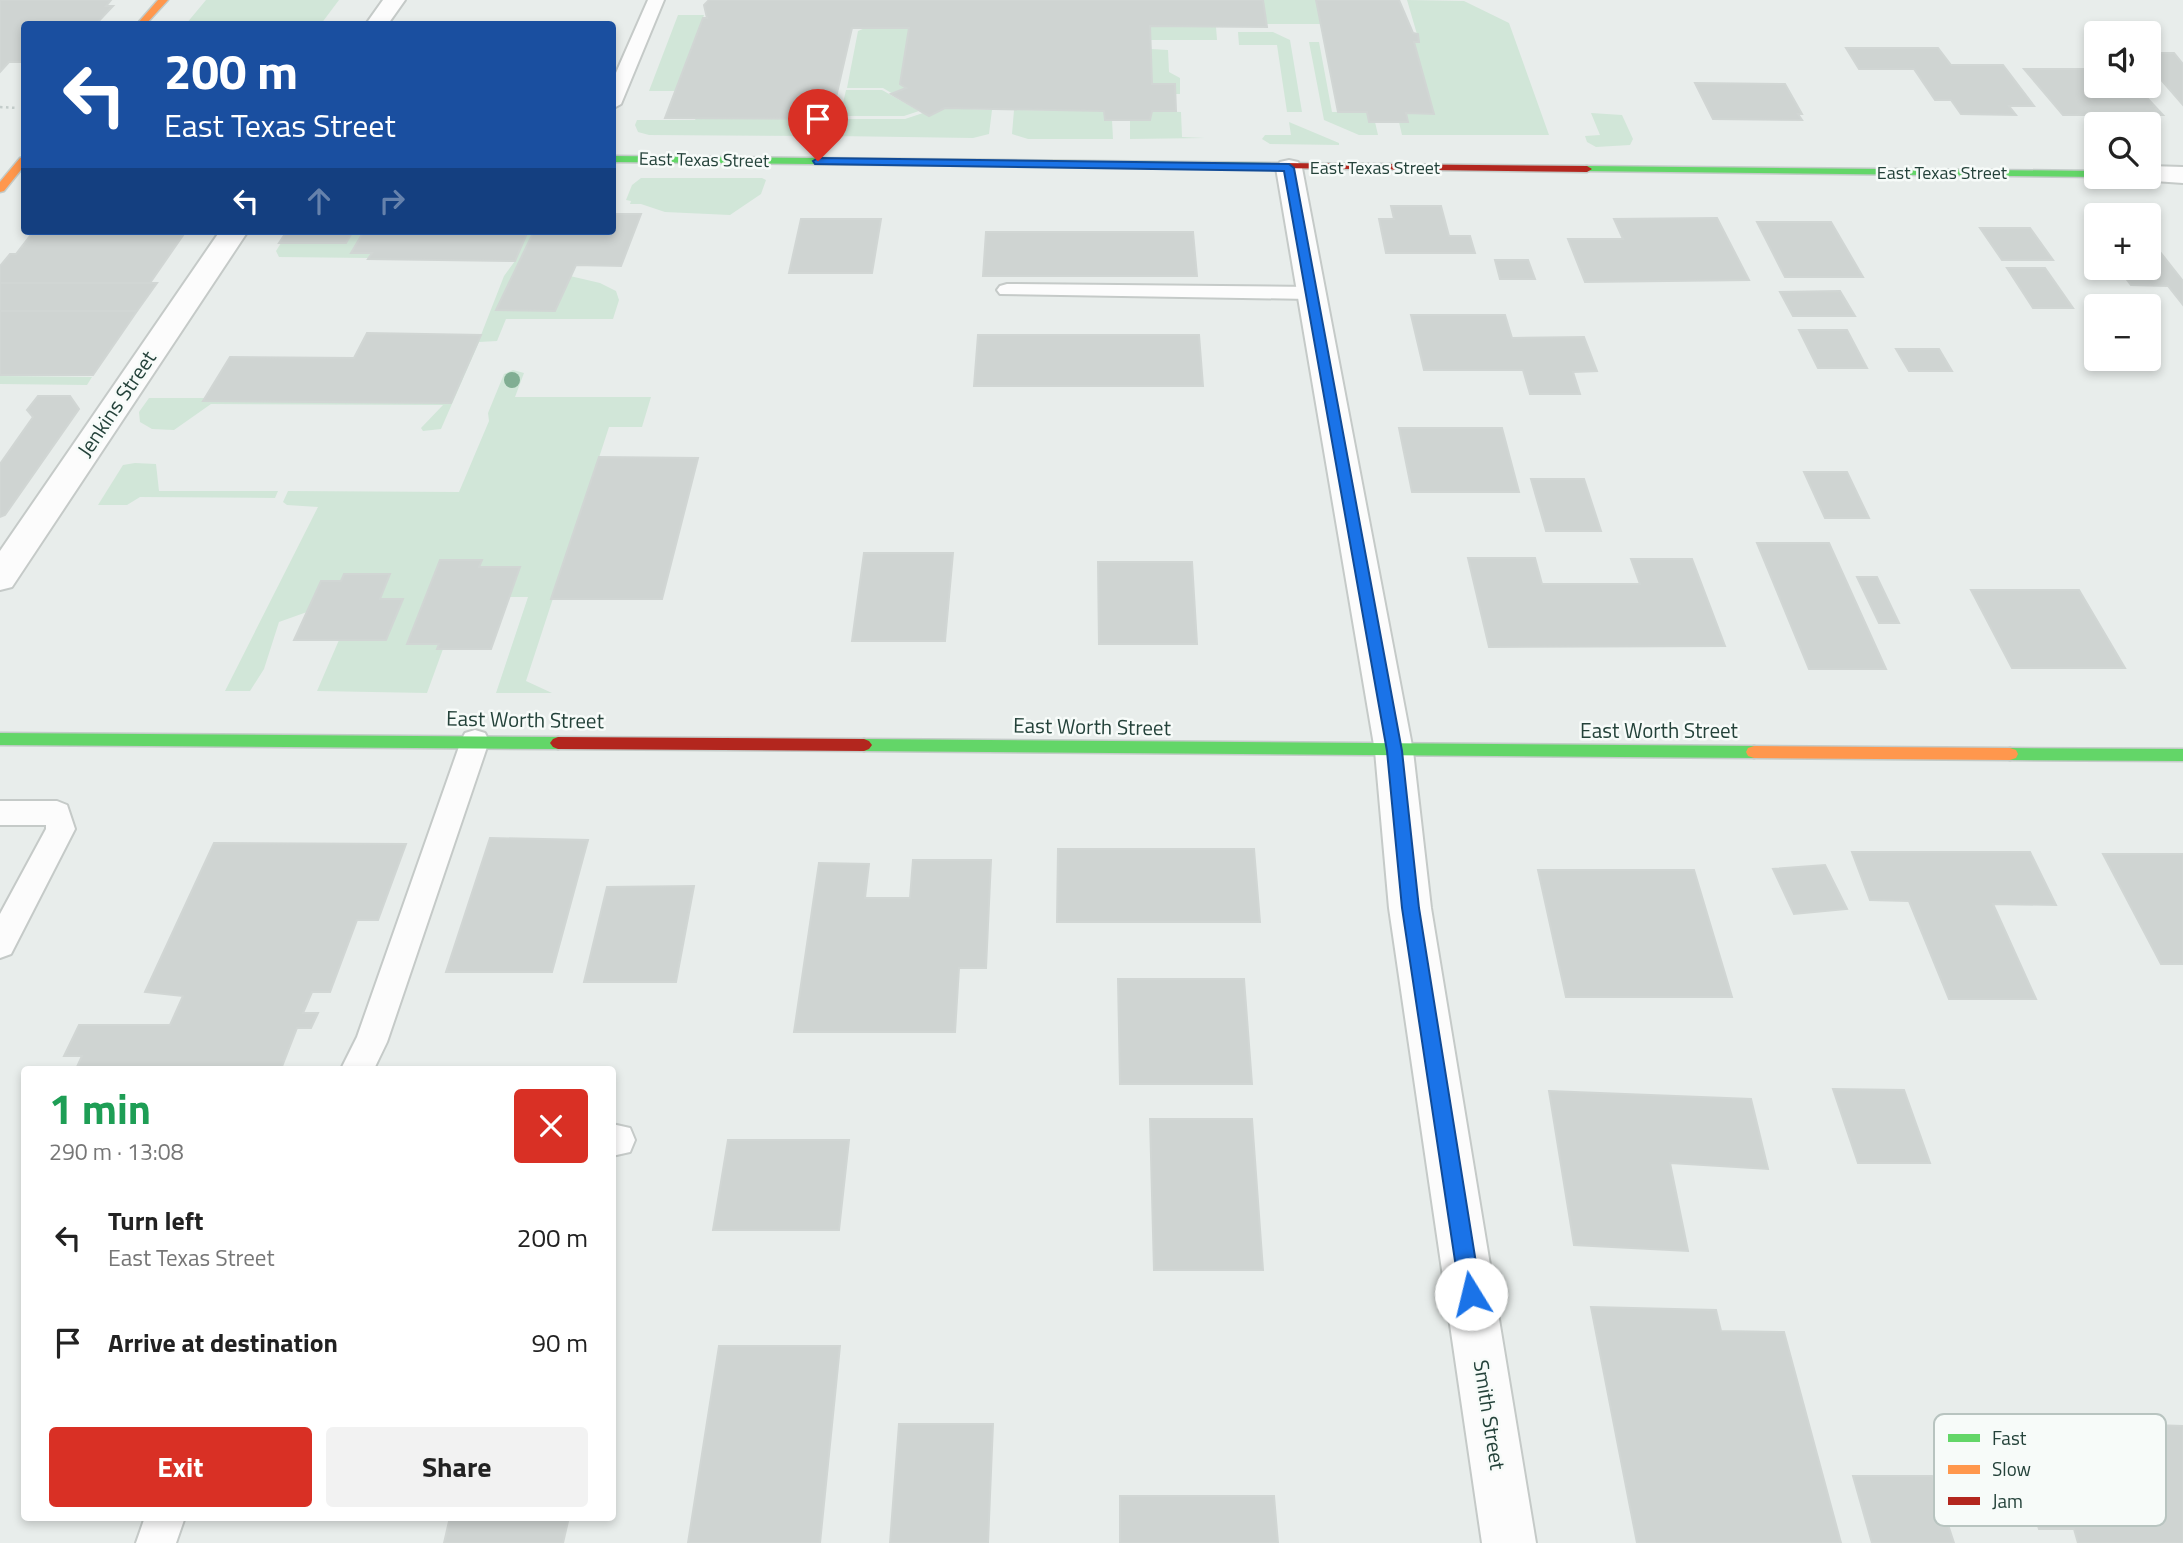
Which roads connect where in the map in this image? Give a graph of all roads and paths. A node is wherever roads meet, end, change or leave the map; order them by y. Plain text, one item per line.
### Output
1 (163, 0) edge
2 (394, 0) edge
3 (656, 0) edge
4 (144, 21) edge
5 (379, 21) edge
6 (616, 95) edge
7 (0, 107) edge
8 (17, 108) dead end
9 (616, 159) edge
10 (21, 164) edge
11 (1289, 168) junction
12 (2084, 174) edge
13 (2161, 174) edge
14 (2183, 175) edge
15 (0, 189) edge
16 (231, 235) edge
17 (1007, 290) dead end
18 (1310, 293) junction
19 (0, 578) edge
20 (0, 739) edge
21 (475, 741) junction
22 (1394, 751) junction
23 (2183, 755) edge
24 (0, 813) edge
25 (0, 944) edge
26 (359, 1066) edge
27 (164, 1521) edge
28 (156, 1543) edge
29 (1509, 1543) edge

1 - 4 street
2 - 5 street
3 - 6 lane
7 - 8 path
9 - 11 street, East Texas Street
10 - 15 street
11 - 12 street, East Texas Street
11 - 18 street, Smith Street
13 - 14 street
16 - 19 street, Jenkins Street
17 - 18 lane
18 - 22 street, Smith Street
20 - 21 street, East Worth Street
21 - 22 street, East Worth Street
21 - 26 lane
22 - 23 street, East Worth Street
22 - 29 street, Smith Street
24 - 25 lane
27 - 28 lane

